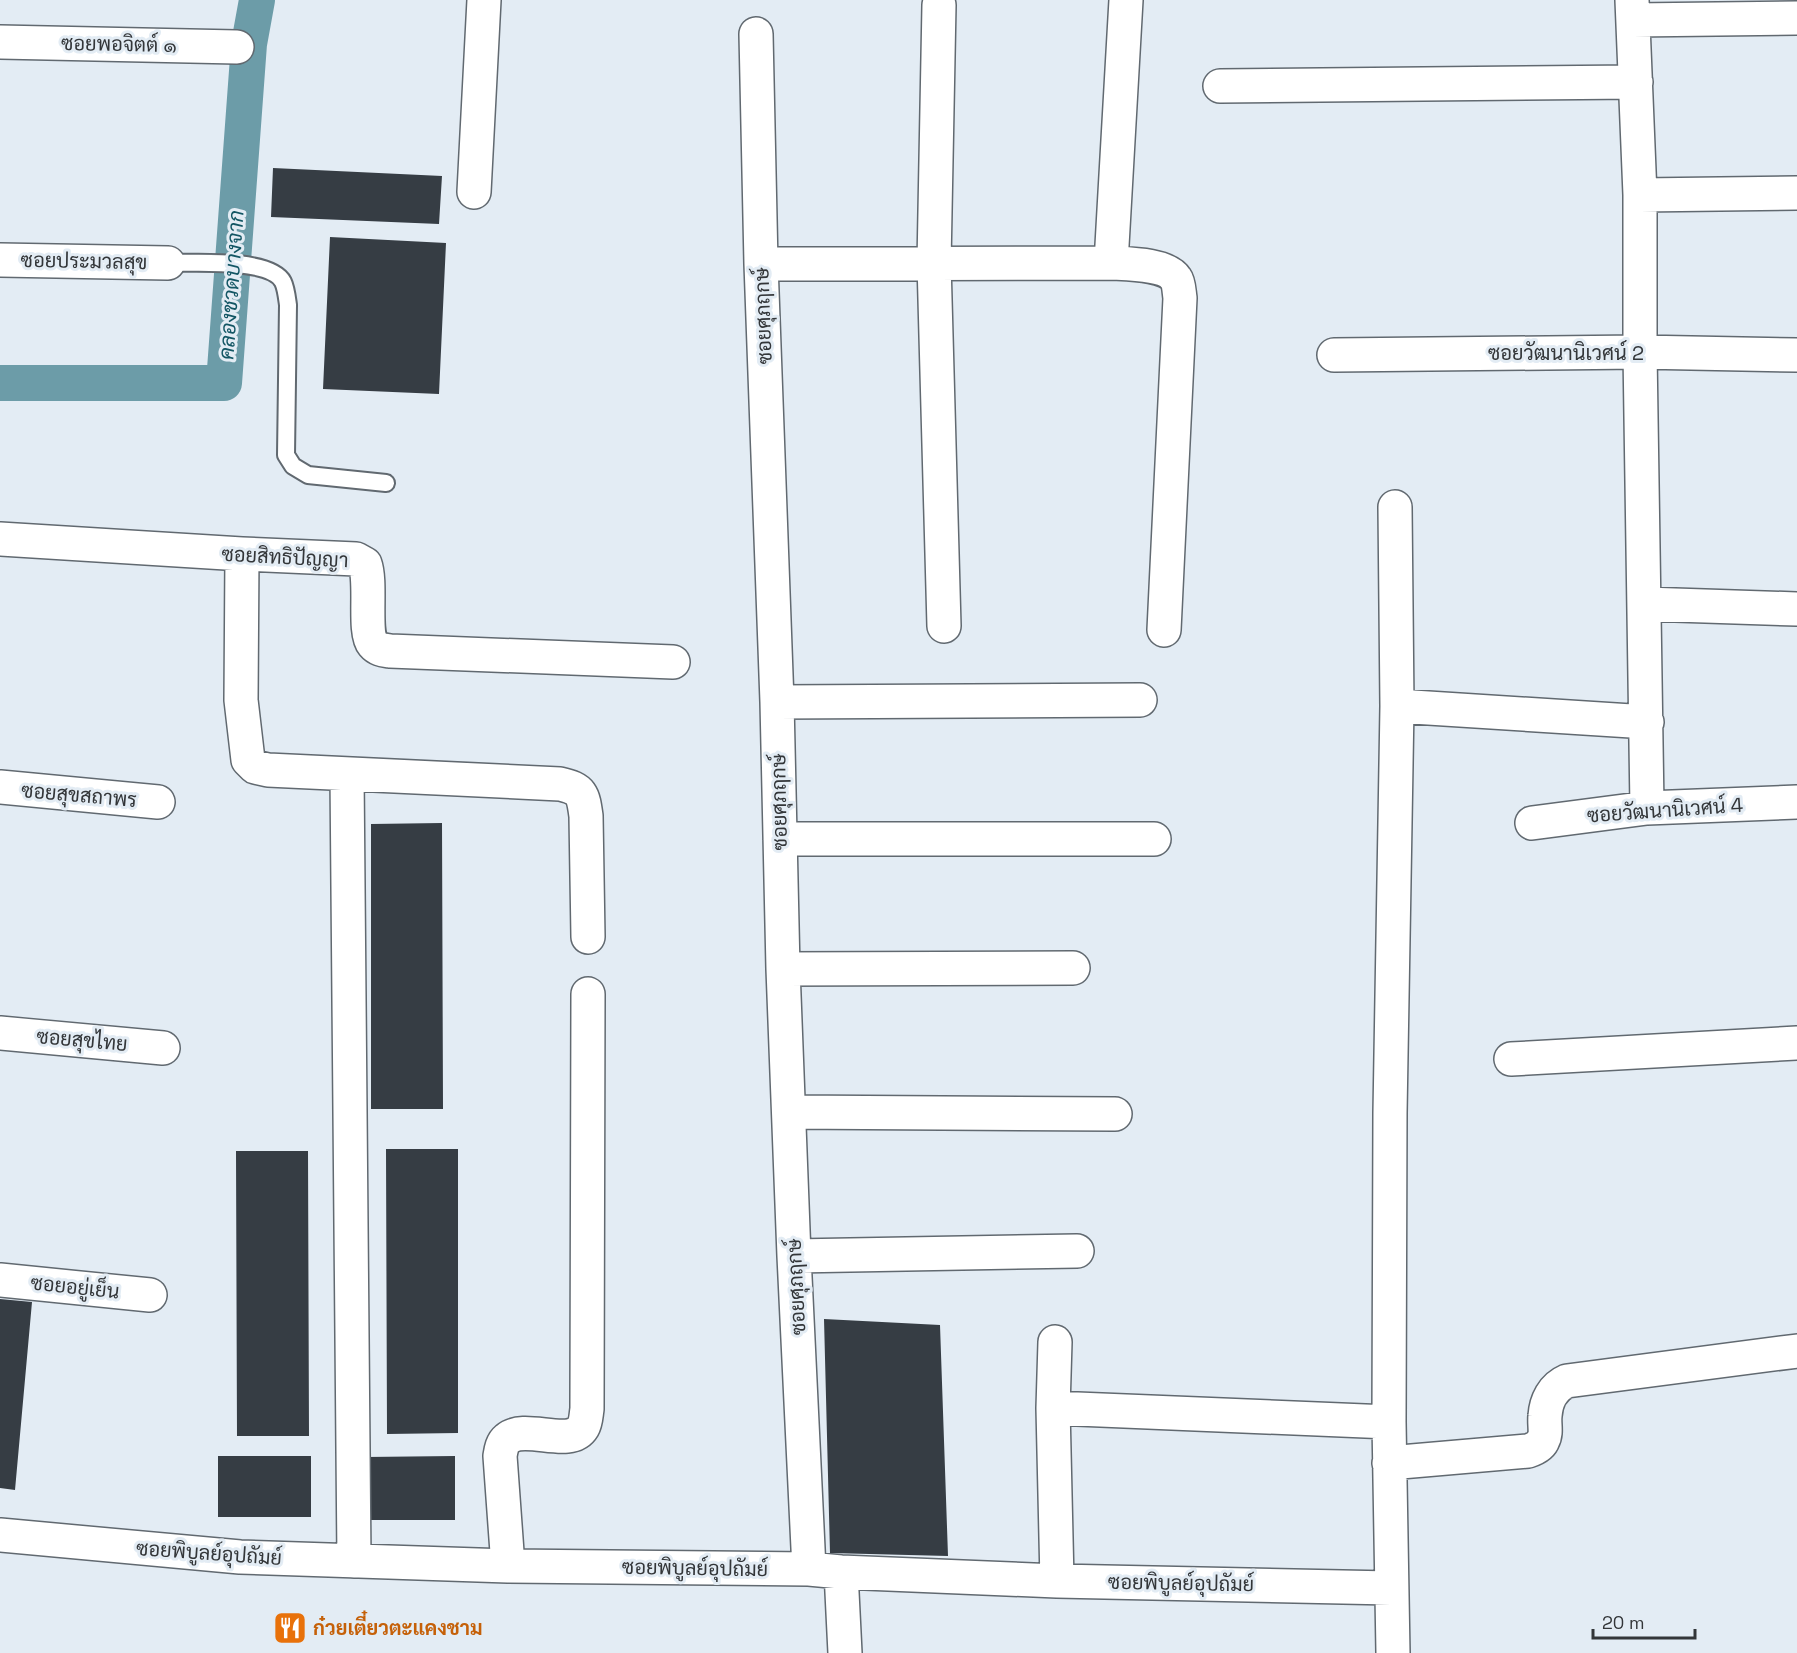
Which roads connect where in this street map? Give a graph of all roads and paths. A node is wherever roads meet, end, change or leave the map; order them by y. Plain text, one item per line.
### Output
1 (484, 0) edge
2 (1126, 0) edge
3 (939, 5) dead end
4 (1633, 10) edge
5 (1797, 18) edge
6 (756, 34) dead end
7 (0, 42) edge
8 (237, 47) dead end
9 (1636, 82) junction
10 (1220, 86) dead end
11 (474, 192) dead end
12 (1797, 193) edge
13 (1640, 195) junction
14 (0, 260) edge
15 (168, 263) joint
16 (934, 263) junction
17 (1111, 263) junction
18 (760, 264) junction
19 (1640, 352) junction
20 (1334, 355) dead end
21 (1797, 355) edge
22 (386, 483) dead end
23 (1395, 507) dead end
24 (0, 540) edge
25 (242, 555) junction
26 (1645, 604) junction
27 (1797, 609) edge
28 (944, 626) dead end
29 (1164, 630) dead end
30 (673, 662) dead end
31 (1140, 700) dead end
32 (777, 702) junction
33 (1398, 706) junction
34 (1647, 722) junction
35 (346, 774) junction
36 (0, 787) edge
37 (159, 802) dead end
38 (1797, 802) edge
39 (1647, 808) junction
40 (1532, 823) dead end
41 (780, 839) junction
42 (1154, 839) dead end
43 (588, 937) dead end
44 (1073, 968) dead end
45 (783, 969) junction
46 (588, 994) dead end
47 (0, 1033) edge
48 (1797, 1043) edge
49 (163, 1048) dead end
50 (1511, 1059) dead end
51 (789, 1112) junction
52 (1115, 1114) dead end
53 (1077, 1251) dead end
54 (794, 1256) junction
55 (0, 1280) edge
56 (150, 1295) dead end
57 (1055, 1342) dead end
58 (1797, 1351) edge
59 (1053, 1408) junction
60 (1389, 1422) junction
61 (1389, 1463) junction
62 (0, 1535) edge
63 (354, 1561) junction
64 (508, 1566) junction
65 (809, 1569) junction
66 (841, 1572) junction
67 (1057, 1581) junction
68 (1391, 1588) junction
69 (845, 1653) edge
70 (1393, 1653) edge

1 - 11 street
2 - 17 street
3 - 16 street
4 - 5 street
4 - 9 street
6 - 18 street, ซอยศุภฤกษ์
7 - 8 street, ซอยพอจิตต์ ๑
9 - 10 street
9 - 13 street
12 - 13 street
13 - 19 street
14 - 15 street, ซอยประมวลสุข
15 - 22 lane
16 - 17 street
16 - 18 street
16 - 28 street
17 - 29 street
18 - 32 street, ซอยศุภฤกษ์
19 - 20 street, ซอยวัฒนานิเวศน์ 2
19 - 21 street, ซอยวัฒนานิเวศน์ 2
19 - 26 street
23 - 33 street
24 - 25 street, ซอยสิทธิปัญญา
25 - 30 street, ซอยสิทธิปัญญา
25 - 35 street
26 - 27 street
26 - 34 street
31 - 32 street
32 - 41 street, ซอยศุภฤกษ์
33 - 34 street
33 - 60 street
34 - 39 street
35 - 43 street
35 - 63 street
36 - 37 street, ซอยสุขสถาพร
38 - 39 street, ซอยวัฒนานิเวศน์ 4
39 - 40 street, ซอยวัฒนานิเวศน์ 4
41 - 42 street
41 - 45 street, ซอยศุภฤกษ์
44 - 45 street
45 - 51 street, ซอยศุภฤกษ์
46 - 64 street
47 - 49 street, ซอยสุขไทย
48 - 50 street
51 - 52 street
51 - 54 street, ซอยศุภฤกษ์
53 - 54 street
54 - 65 street, ซอยศุภฤกษ์
55 - 56 street, ซอยอยู่เย็น
57 - 59 street
58 - 61 street
59 - 60 street
59 - 67 street
60 - 61 street
61 - 68 street
62 - 63 street, ซอยพิบูลย์อุปถัมย์
63 - 64 street, ซอยพิบูลย์อุปถัมย์
64 - 65 street, ซอยพิบูลย์อุปถัมย์
65 - 66 street, ซอยพิบูลย์อุปถัมย์
66 - 67 street, ซอยพิบูลย์อุปถัมย์
66 - 69 street
67 - 68 street, ซอยพิบูลย์อุปถัมย์
68 - 70 street

